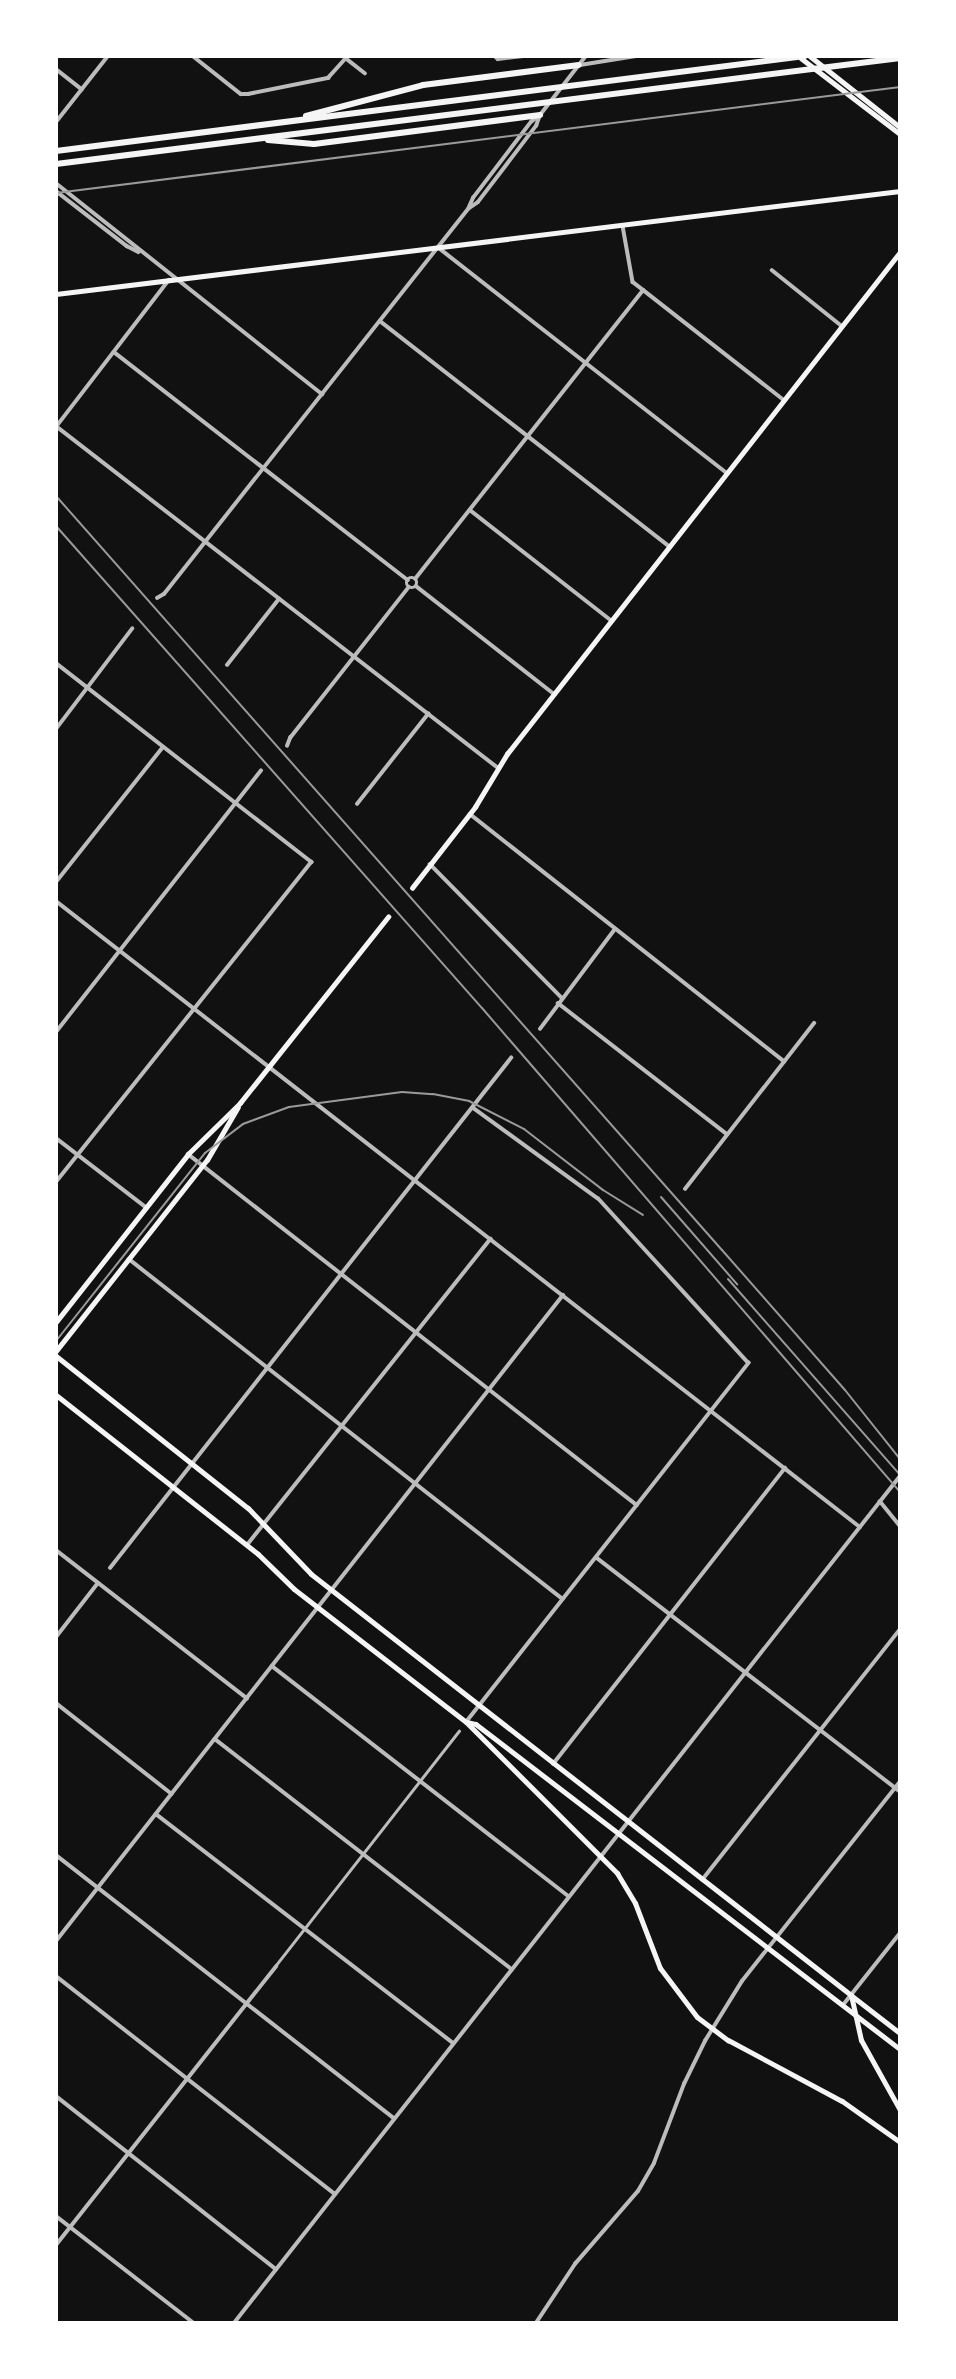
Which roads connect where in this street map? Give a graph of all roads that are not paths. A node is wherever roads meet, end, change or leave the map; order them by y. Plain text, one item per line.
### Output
1 (108, 56) edge
2 (193, 56) edge
3 (523, 56) edge
4 (586, 56) edge
5 (637, 56) edge
6 (799, 56) edge
7 (805, 56) edge
8 (810, 56) edge
9 (346, 57) edge
10 (496, 57) edge
11 (900, 58) edge
12 (579, 65) junction
13 (56, 69) edge
14 (365, 73) dead end
15 (82, 89) junction
16 (540, 115) junction
17 (298, 120) junction
18 (56, 122) edge
19 (900, 127) edge
20 (900, 134) edge
21 (262, 138) junction
22 (56, 151) edge
23 (56, 164) edge
24 (56, 183) edge
25 (56, 191) edge
26 (900, 191) edge
27 (623, 226) junction
28 (438, 248) junction
29 (139, 252) junction
30 (900, 252) edge
31 (772, 270) dead end
32 (172, 280) junction
33 (643, 290) junction
34 (56, 294) edge
35 (380, 321) junction
36 (842, 326) junction
37 (114, 352) junction
38 (586, 363) junction
39 (322, 394) junction
40 (784, 400) junction
41 (56, 426) edge
42 (527, 437) junction
43 (264, 468) junction
44 (726, 473) junction
45 (470, 510) junction
46 (206, 541) junction
47 (669, 546) junction
48 (415, 579) junction
49 (408, 580) junction
50 (416, 586) junction
51 (409, 587) junction
52 (164, 594) junction
53 (157, 598) dead end
54 (279, 599) junction
55 (161, 603) dead end
56 (611, 620) junction
57 (132, 629) dead end
58 (136, 634) dead end
59 (128, 639) junction
60 (354, 657) junction
61 (56, 663) edge
62 (227, 665) dead end
63 (88, 688) junction
64 (554, 694) junction
65 (428, 714) junction
66 (56, 729) edge
67 (286, 744) dead end
68 (163, 747) junction
69 (497, 767) junction
70 (263, 773) dead end
71 (238, 804) junction
72 (357, 804) dead end
73 (470, 814) junction
74 (430, 864) junction
75 (56, 882) edge
76 (412, 888) dead end
77 (56, 901) edge
78 (388, 917) dead end
79 (615, 929) junction
80 (121, 951) junction
81 (562, 998) junction
82 (558, 1003) junction
83 (195, 1009) junction
84 (814, 1023) dead end
85 (538, 1027) dead end
86 (56, 1032) edge
87 (512, 1060) dead end
88 (784, 1061) junction
89 (269, 1067) junction
90 (240, 1103) junction
91 (474, 1109) junction
92 (727, 1134) junction
93 (56, 1138) edge
94 (188, 1154) junction
95 (78, 1156) junction
96 (202, 1166) junction
97 (416, 1181) junction
98 (56, 1183) edge
99 (685, 1189) dead end
100 (147, 1208) junction
101 (490, 1239) junction
102 (127, 1258) junction
103 (343, 1274) junction
104 (563, 1296) junction
105 (56, 1322) edge
106 (416, 1332) junction
107 (56, 1350) edge
108 (56, 1356) edge
109 (268, 1368) junction
110 (489, 1389) junction
111 (56, 1395) edge
112 (711, 1411) junction
113 (343, 1426) junction
114 (192, 1464) junction
115 (785, 1468) junction
116 (900, 1476) edge
117 (416, 1483) junction
118 (174, 1487) junction
119 (880, 1501) junction
120 (637, 1505) junction
121 (264, 1523) junction
122 (900, 1526) edge
123 (860, 1527) junction
124 (247, 1545) junction
125 (56, 1550) edge
126 (596, 1558) junction
127 (110, 1568) dead end
128 (98, 1583) junction
129 (332, 1590) junction
130 (563, 1599) junction
131 (318, 1608) junction
132 (670, 1615) junction
133 (900, 1629) edge
134 (56, 1637) edge
135 (272, 1666) junction
136 (745, 1672) junction
137 (247, 1698) junction
138 (56, 1703) edge
139 (480, 1705) junction
140 (466, 1722) junction
141 (821, 1729) junction
142 (459, 1731) dead end
143 (215, 1739) junction
144 (553, 1764) junction
145 (420, 1781) junction
146 (900, 1782) edge
147 (898, 1789) edge
148 (172, 1794) junction
149 (156, 1814) junction
150 (626, 1822) junction
151 (617, 1834) junction
152 (363, 1854) junction
153 (601, 1854) junction
154 (56, 1855) edge
155 (701, 1880) junction
156 (98, 1887) junction
157 (569, 1896) junction
158 (305, 1929) junction
159 (900, 1933) edge
160 (777, 1938) junction
161 (56, 1941) edge
162 (768, 1949) junction
163 (276, 1966) joint
164 (511, 1969) junction
165 (56, 1976) edge
166 (851, 1995) junction
167 (247, 2003) junction
168 (842, 2007) junction
169 (854, 2016) junction
170 (711, 2028) junction
171 (900, 2033) edge
172 (453, 2043) junction
173 (900, 2049) edge
174 (187, 2078) junction
175 (56, 2096) edge
176 (900, 2110) edge
177 (394, 2118) junction
178 (900, 2142) edge
179 (128, 2153) junction
180 (335, 2194) junction
181 (56, 2216) edge
182 (70, 2227) junction
183 (56, 2245) edge
184 (276, 2269) junction
185 (194, 2323) edge
186 (234, 2323) edge
187 (536, 2323) edge

1 - 15 street
2 - 9 street
3 - 10 street
4 - 12 street
5 - 12 street
6 - 20 main road
7 - 17 highway
8 - 19 main road
9 - 14 street
11 - 21 highway
12 - 16 street
12 - 17 highway
13 - 15 street
15 - 18 street
16 - 21 highway
16 - 28 street
17 - 22 highway
21 - 23 highway
24 - 29 street
25 - 29 street
26 - 27 main road
27 - 28 main road
27 - 33 street
28 - 32 main road
28 - 35 street
28 - 38 street
29 - 32 street
30 - 36 main road
31 - 36 street
32 - 34 main road
32 - 37 street
32 - 39 street
33 - 38 street
33 - 40 street
35 - 39 street
35 - 42 street
36 - 40 main road
37 - 41 street
37 - 43 street
38 - 42 street
38 - 44 street
39 - 43 street
40 - 44 main road
41 - 46 street
42 - 45 street
42 - 47 street
43 - 46 street
43 - 49 street
44 - 47 main road
45 - 48 street
45 - 56 street
46 - 52 street
46 - 54 street
47 - 56 main road
48 - 49 street
48 - 50 street
49 - 51 street
50 - 51 street
50 - 64 street
51 - 60 street
52 - 53 street
52 - 55 street
54 - 60 street
54 - 62 street
56 - 64 main road
57 - 59 street
58 - 59 street
59 - 63 street
60 - 65 street
60 - 67 street
61 - 63 street
63 - 66 street
63 - 68 street
64 - 69 main road
65 - 69 street
65 - 72 street
68 - 71 street
68 - 75 street
69 - 73 main road
70 - 71 street
71 - 80 street
71 - 83 street
73 - 74 main road
73 - 79 street
74 - 76 main road
74 - 81 street
77 - 80 street
78 - 89 main road
79 - 81 street
79 - 88 street
80 - 83 street
80 - 86 street
81 - 82 street
82 - 85 street
82 - 92 street
83 - 89 street
83 - 95 street
84 - 88 street
87 - 91 street
88 - 92 street
89 - 90 main road
89 - 97 street
90 - 94 main road
90 - 96 main road
91 - 97 street
91 - 112 street
92 - 99 street
93 - 95 street
94 - 96 street
94 - 100 main road
95 - 98 street
95 - 100 street
96 - 102 main road
96 - 103 street
97 - 101 street
97 - 103 street
100 - 105 main road
101 - 104 street
101 - 106 street
102 - 107 main road
102 - 109 street
103 - 106 street
103 - 109 street
104 - 110 street
104 - 112 street
106 - 110 street
106 - 113 street
108 - 114 highway
109 - 113 street
109 - 114 street
110 - 117 street
110 - 120 street
111 - 118 highway
112 - 115 street
112 - 120 street
113 - 117 street
113 - 121 street
114 - 118 street
114 - 121 highway
115 - 123 street
115 - 132 street
116 - 119 street
117 - 129 street
117 - 130 street
118 - 124 highway
118 - 127 street
119 - 122 street
119 - 123 street
120 - 126 street
121 - 124 street
121 - 129 highway
123 - 136 street
124 - 131 highway
125 - 128 street
126 - 130 street
126 - 132 street
128 - 134 street
128 - 137 street
129 - 131 street
129 - 139 highway
130 - 139 street
131 - 135 street
131 - 140 highway
132 - 136 street
132 - 144 street
133 - 141 street
135 - 137 street
135 - 145 street
136 - 141 street
136 - 150 street
137 - 143 street
138 - 148 street
139 - 140 street
139 - 144 highway
140 - 151 main road
140 - 153 highway
141 - 147 street
141 - 155 street
142 - 145 street
143 - 148 street
143 - 152 street
144 - 150 highway
145 - 152 street
145 - 157 street
146 - 147 street
147 - 160 street
148 - 149 street
149 - 156 street
149 - 158 street
150 - 151 street
150 - 155 highway
151 - 153 street
151 - 162 main road
152 - 158 street
152 - 164 street
153 - 157 street
153 - 170 highway
154 - 156 street
155 - 160 highway
156 - 161 street
156 - 167 street
157 - 164 street
158 - 163 street
158 - 172 street
159 - 166 street
160 - 162 street
160 - 166 highway
162 - 168 main road
162 - 170 street
163 - 167 street
164 - 172 street
165 - 174 street
166 - 168 street
166 - 169 highway
166 - 171 main road
167 - 174 street
167 - 177 street
168 - 169 main road
169 - 173 main road
169 - 176 highway
170 - 178 highway
170 - 187 street
172 - 177 street
174 - 179 street
174 - 180 street
175 - 179 street
177 - 180 street
179 - 182 street
179 - 184 street
180 - 184 street
181 - 182 street
182 - 183 street
182 - 185 street
184 - 186 street

